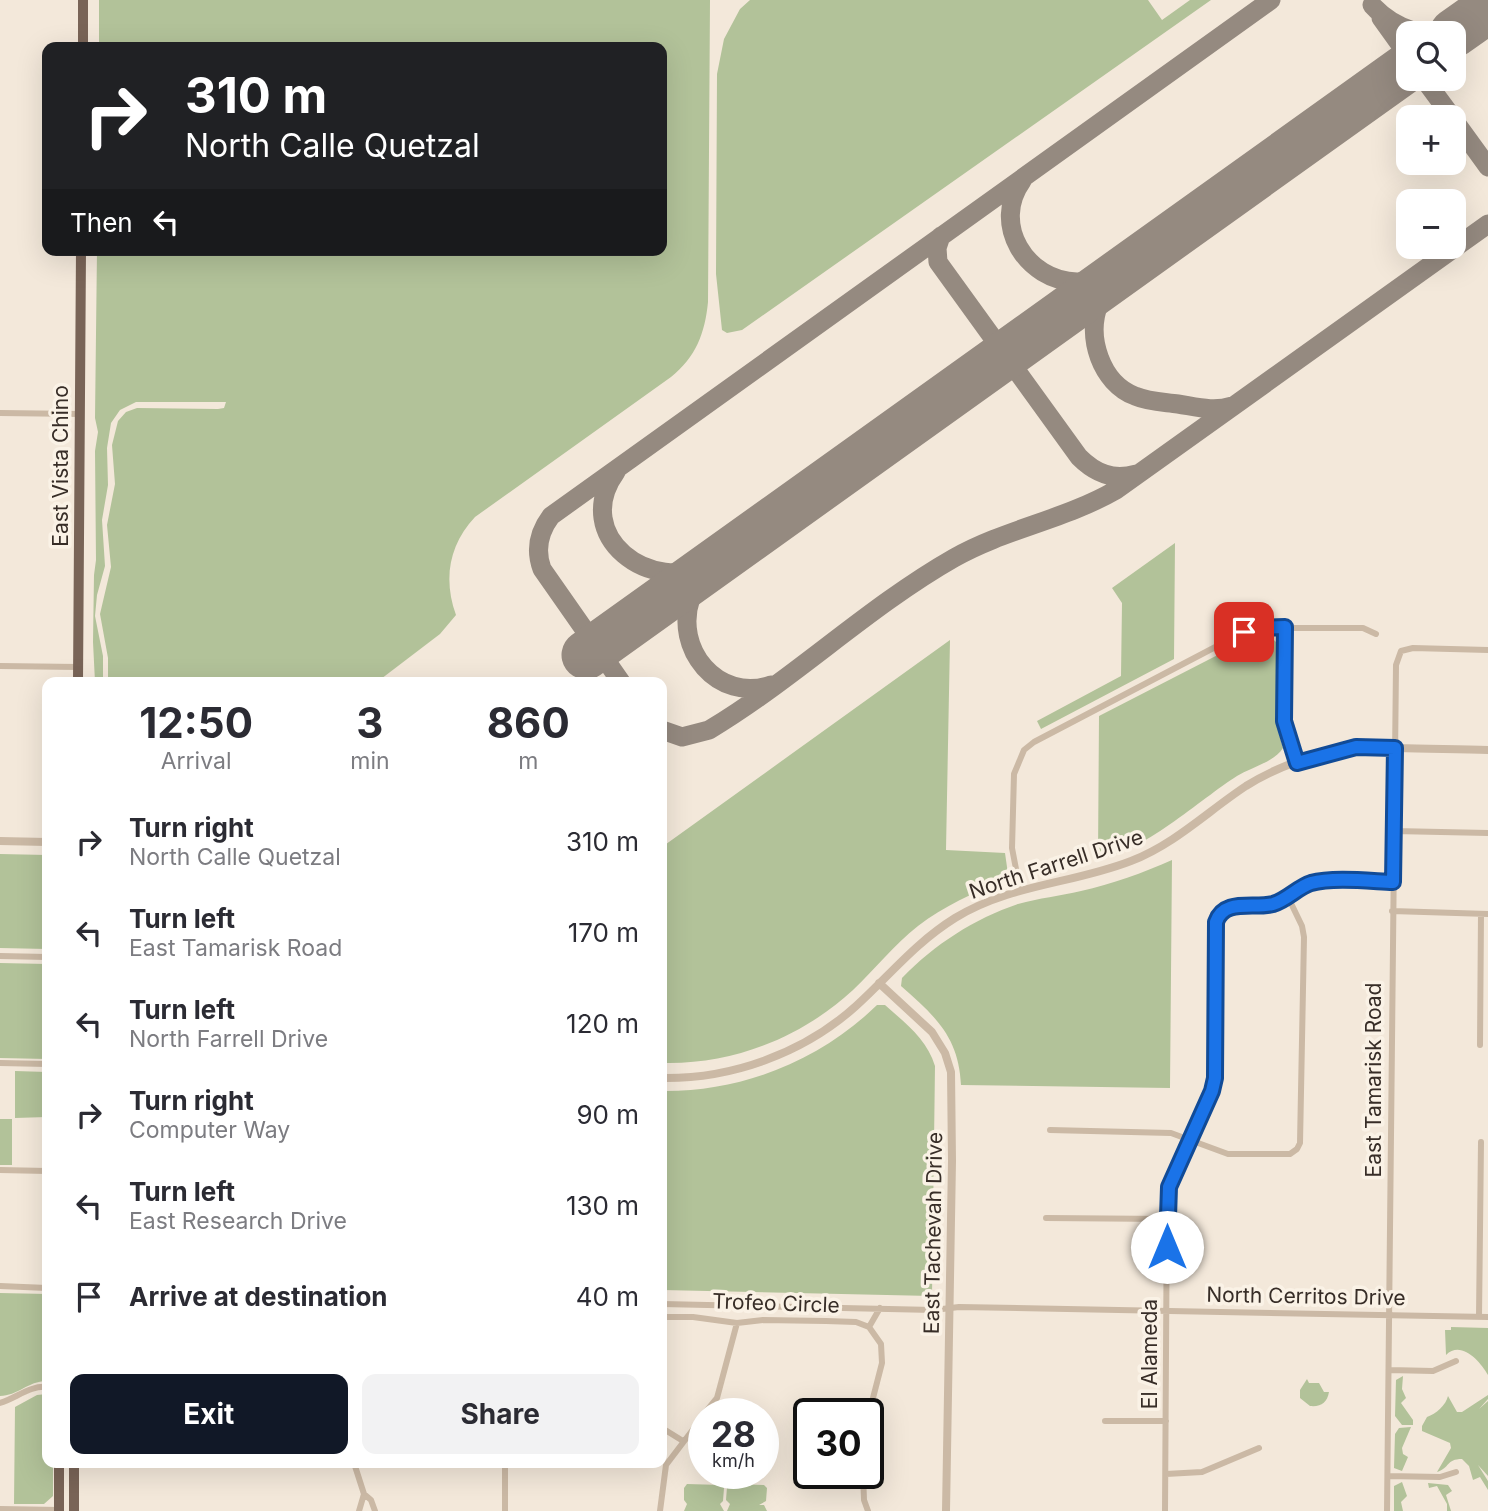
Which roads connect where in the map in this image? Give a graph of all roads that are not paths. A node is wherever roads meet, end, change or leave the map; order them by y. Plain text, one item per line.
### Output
1 (83, 0) edge
2 (83, 42) edge
3 (81, 256) edge
4 (0, 412) edge
5 (80, 414) junction
6 (1285, 627) junction
7 (1376, 634) dead end
8 (1488, 650) edge
9 (0, 666) edge
10 (78, 667) junction
11 (78, 677) edge
12 (1395, 748) junction
13 (1488, 750) edge
14 (1297, 763) junction
15 (1394, 831) junction
16 (1488, 833) edge
17 (0, 841) edge
18 (42, 842) edge
19 (1393, 882) junction
20 (1020, 890) junction
21 (1288, 897) junction
22 (1392, 911) junction
23 (1485, 914) edge
24 (0, 956) edge
25 (42, 957) edge
26 (879, 983) junction
27 (1480, 1045) dead end
28 (0, 1063) edge
29 (42, 1064) edge
30 (667, 1078) edge
31 (1050, 1130) dead end
32 (1191, 1140) junction
33 (1481, 1142) dead end
34 (0, 1170) edge
35 (42, 1171) edge
36 (1046, 1218) dead end
37 (1167, 1219) junction
38 (0, 1286) edge
39 (42, 1288) edge
40 (667, 1304) edge
41 (950, 1307) junction
42 (880, 1308) junction
43 (1167, 1310) junction
44 (1389, 1315) junction
45 (667, 1317) edge
46 (1479, 1317) junction
47 (1488, 1317) edge
48 (737, 1323) junction
49 (869, 1327) junction
50 (1456, 1362) dead end
51 (1389, 1370) junction
52 (42, 1386) edge
53 (717, 1398) edge
54 (873, 1398) edge
55 (0, 1402) edge
56 (1105, 1421) dead end
57 (1166, 1421) junction
58 (667, 1431) edge
59 (688, 1435) edge
60 (683, 1441) junction
61 (1259, 1448) dead end
62 (667, 1464) edge
63 (59, 1468) edge
64 (74, 1468) edge
65 (356, 1468) edge
66 (505, 1468) edge
67 (666, 1468) edge
68 (1457, 1472) dead end
69 (1166, 1474) junction
70 (1388, 1476) junction
71 (864, 1489) edge
72 (364, 1494) junction
73 (0, 1509) edge
74 (59, 1511) edge
75 (74, 1511) edge
76 (359, 1511) edge
77 (375, 1511) edge
78 (505, 1511) edge
79 (660, 1511) edge
80 (868, 1511) edge
81 (946, 1511) edge
82 (1166, 1511) edge
83 (1387, 1511) edge

1 - 2 main road
3 - 5 main road, East Vista Chino
4 - 5 street
5 - 10 main road, East Vista Chino
6 - 7 street
6 - 14 street
6 - 20 street
8 - 12 street, East Tamarisk Road
9 - 10 street
10 - 11 main road, East Vista Chino
12 - 13 street, North Farrell Drive
12 - 14 street, North Farrell Drive
12 - 15 street, East Tamarisk Road
14 - 20 street, North Farrell Drive
15 - 16 street
15 - 19 street, East Tamarisk Road
17 - 18 street
19 - 21 street
19 - 22 street, East Tamarisk Road
20 - 26 street, North Farrell Drive
21 - 32 street, El Alameda
21 - 32 street
22 - 23 street
22 - 44 street, East Tamarisk Road
23 - 27 street
24 - 25 street
26 - 30 street, North Farrell Drive
26 - 41 street, East Tachevah Drive
28 - 29 street
31 - 32 street
32 - 37 street, El Alameda
33 - 46 street
34 - 35 street
36 - 37 street
37 - 43 street, El Alameda
38 - 39 street
40 - 42 street, North Cerritos Drive
41 - 42 street, North Cerritos Drive
41 - 43 street, North Cerritos Drive
41 - 81 street, East Tachevah Drive
42 - 49 street
43 - 44 street, North Cerritos Drive
43 - 57 street, El Alameda
44 - 46 street, North Cerritos Drive
44 - 51 street, East Tamarisk Road
45 - 48 street, Trofeo Circle
46 - 47 street, North Cerritos Drive
48 - 49 street, Trofeo Circle
48 - 53 street
49 - 54 street, Trofeo Circle
50 - 51 street
51 - 70 street, East Tamarisk Road
52 - 55 street
56 - 57 street
57 - 69 street, El Alameda
58 - 60 street
59 - 60 street
60 - 62 street
61 - 69 street
63 - 74 main road
64 - 75 main road
65 - 72 street
66 - 78 street
67 - 79 street
68 - 70 street
69 - 82 street, El Alameda
70 - 83 street, East Tamarisk Road
71 - 80 street
72 - 76 street
72 - 77 street
73 - 74 street

